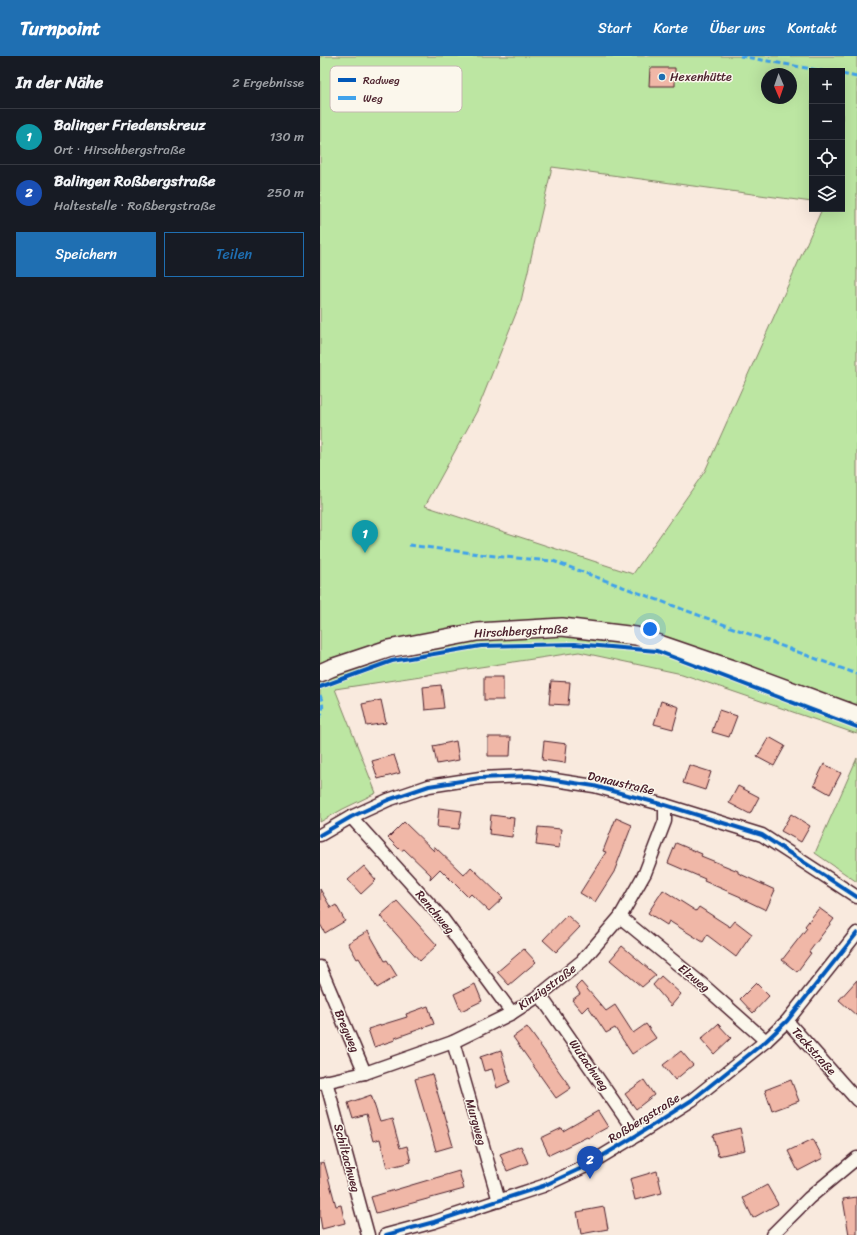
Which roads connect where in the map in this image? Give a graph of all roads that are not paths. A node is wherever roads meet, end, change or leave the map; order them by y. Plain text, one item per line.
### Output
1 (320, 673) edge
2 (857, 715) edge
3 (665, 805) junction
4 (351, 817) junction
5 (320, 835) edge
6 (857, 897) edge
7 (620, 917) junction
8 (857, 933) edge
9 (320, 967) edge
10 (540, 996) junction
11 (512, 1013) junction
12 (787, 1021) junction
13 (766, 1041) junction
14 (453, 1042) junction
15 (365, 1073) junction
16 (323, 1082) edge
17 (857, 1100) edge
18 (637, 1136) junction
19 (857, 1158) edge
20 (499, 1201) junction
21 (368, 1235) edge
22 (386, 1235) edge
23 (772, 1235) edge

1 - 2 street, Hirschbergstraße
3 - 4 street, Donaustraße
3 - 6 street, Donaustraße
3 - 7 street, Kinzigstraße
4 - 5 street, Donaustraße
4 - 11 street, Renchweg
7 - 10 street, Kinzigstraße
7 - 13 street, Elzweg
8 - 12 street, Roßbergstraße
9 - 15 street, Bregweg
10 - 11 street, Kinzigstraße
10 - 18 street, Wutachweg
11 - 14 street, Kinzigstraße
12 - 13 street, Roßbergstraße
12 - 17 street, Teckstraße
13 - 18 street, Roßbergstraße
14 - 15 street, Kinzigstraße
14 - 20 street, Murgweg
15 - 16 street, Kinzigstraße
16 - 21 street, Schiltachweg
18 - 20 street, Roßbergstraße
19 - 23 street
20 - 22 street, Roßbergstraße

